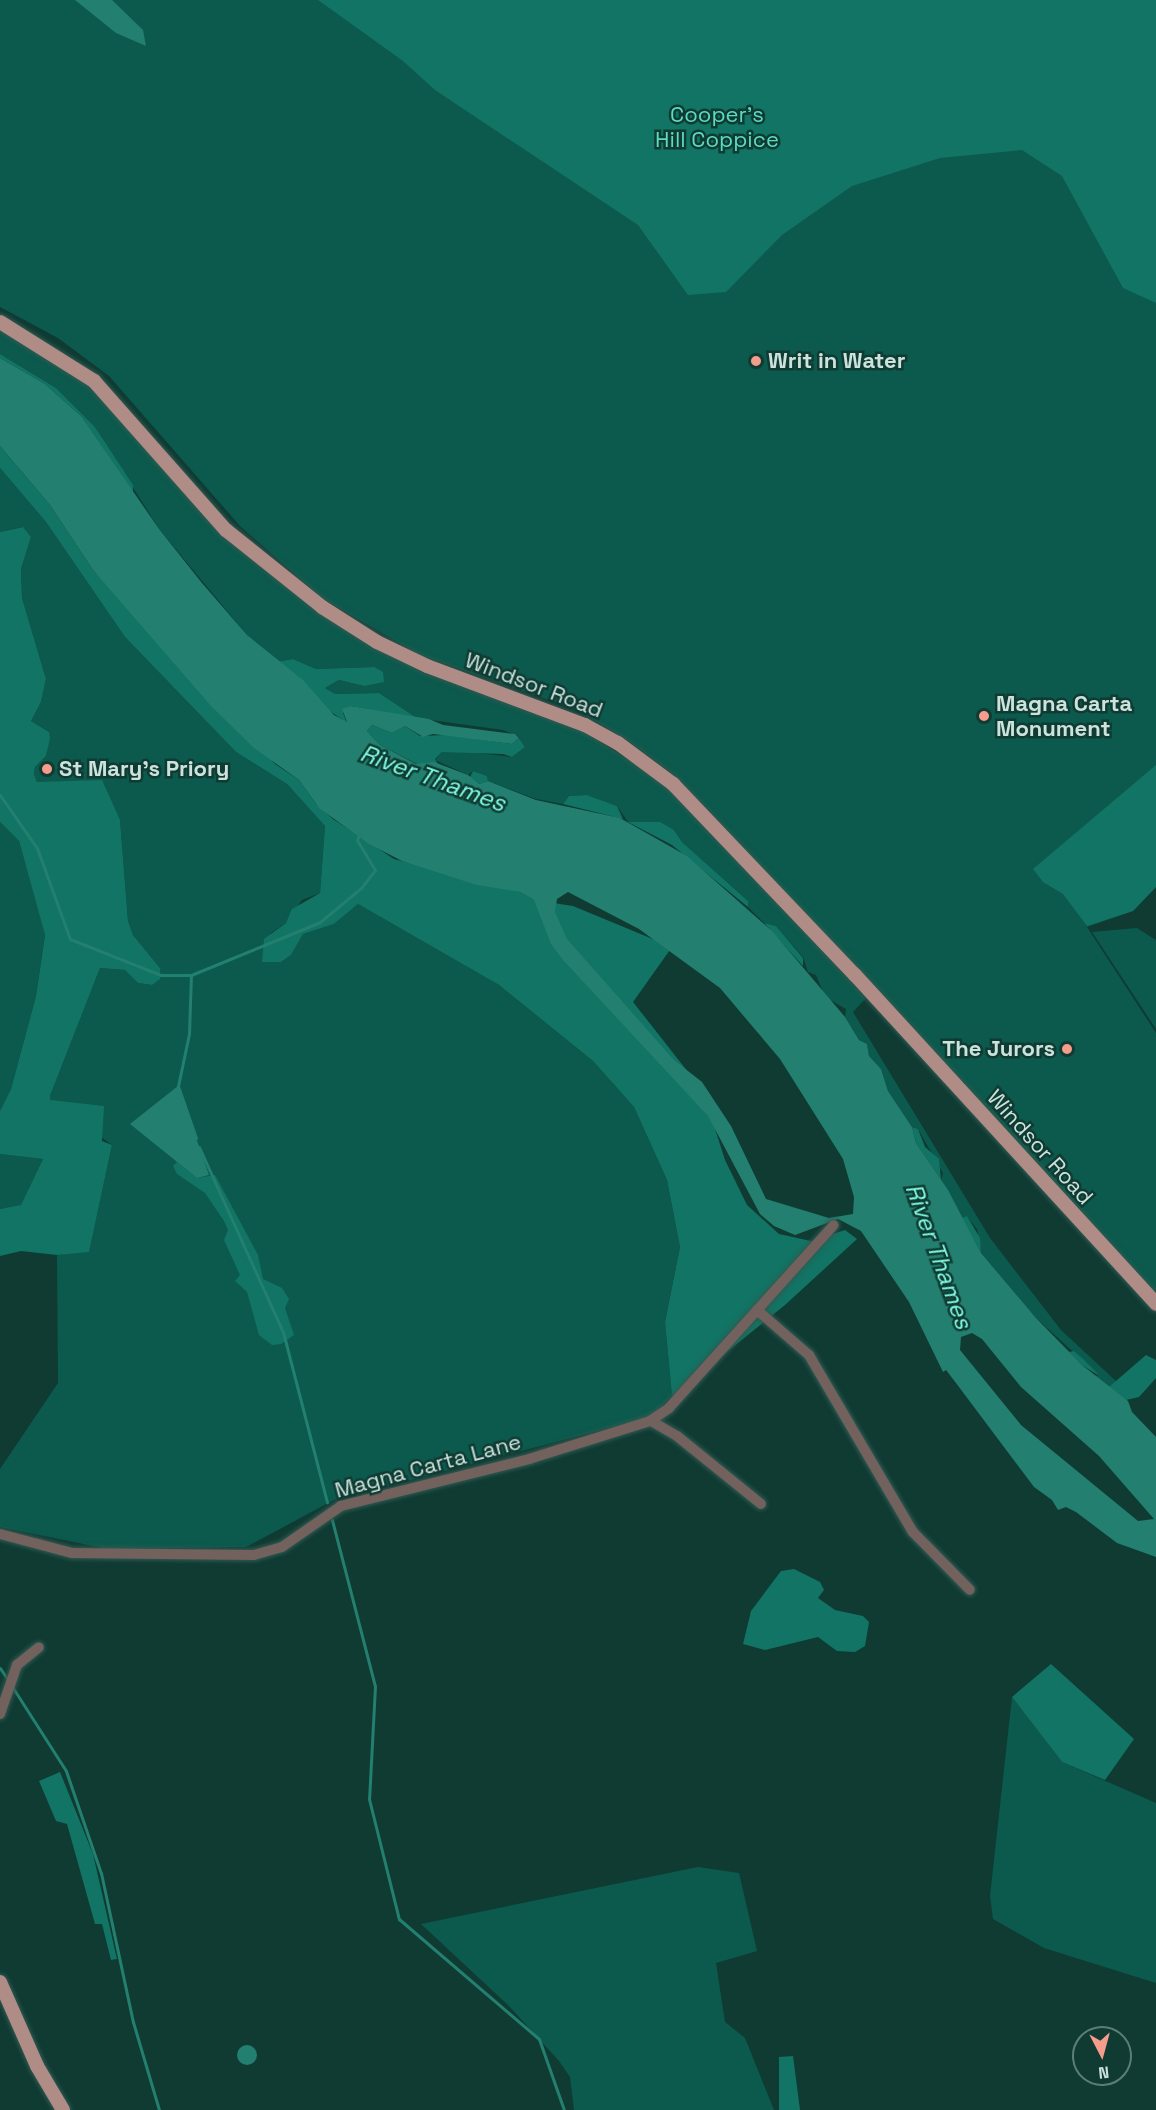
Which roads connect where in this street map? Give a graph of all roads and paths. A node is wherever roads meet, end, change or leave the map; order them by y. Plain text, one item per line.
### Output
1 (0, 322) edge
2 (834, 1225) dead end
3 (1156, 1304) edge
4 (757, 1310) junction
5 (651, 1421) junction
6 (761, 1504) dead end
7 (0, 1534) edge
8 (970, 1590) dead end
9 (39, 1647) dead end
10 (0, 1714) edge
11 (0, 1982) edge
12 (63, 2110) edge

1 - 3 main road, Windsor Road
2 - 4 street, Magna Carta Lane
4 - 5 street, Magna Carta Lane
4 - 8 street
5 - 6 street
5 - 7 street, Magna Carta Lane
9 - 10 street
11 - 12 main road

